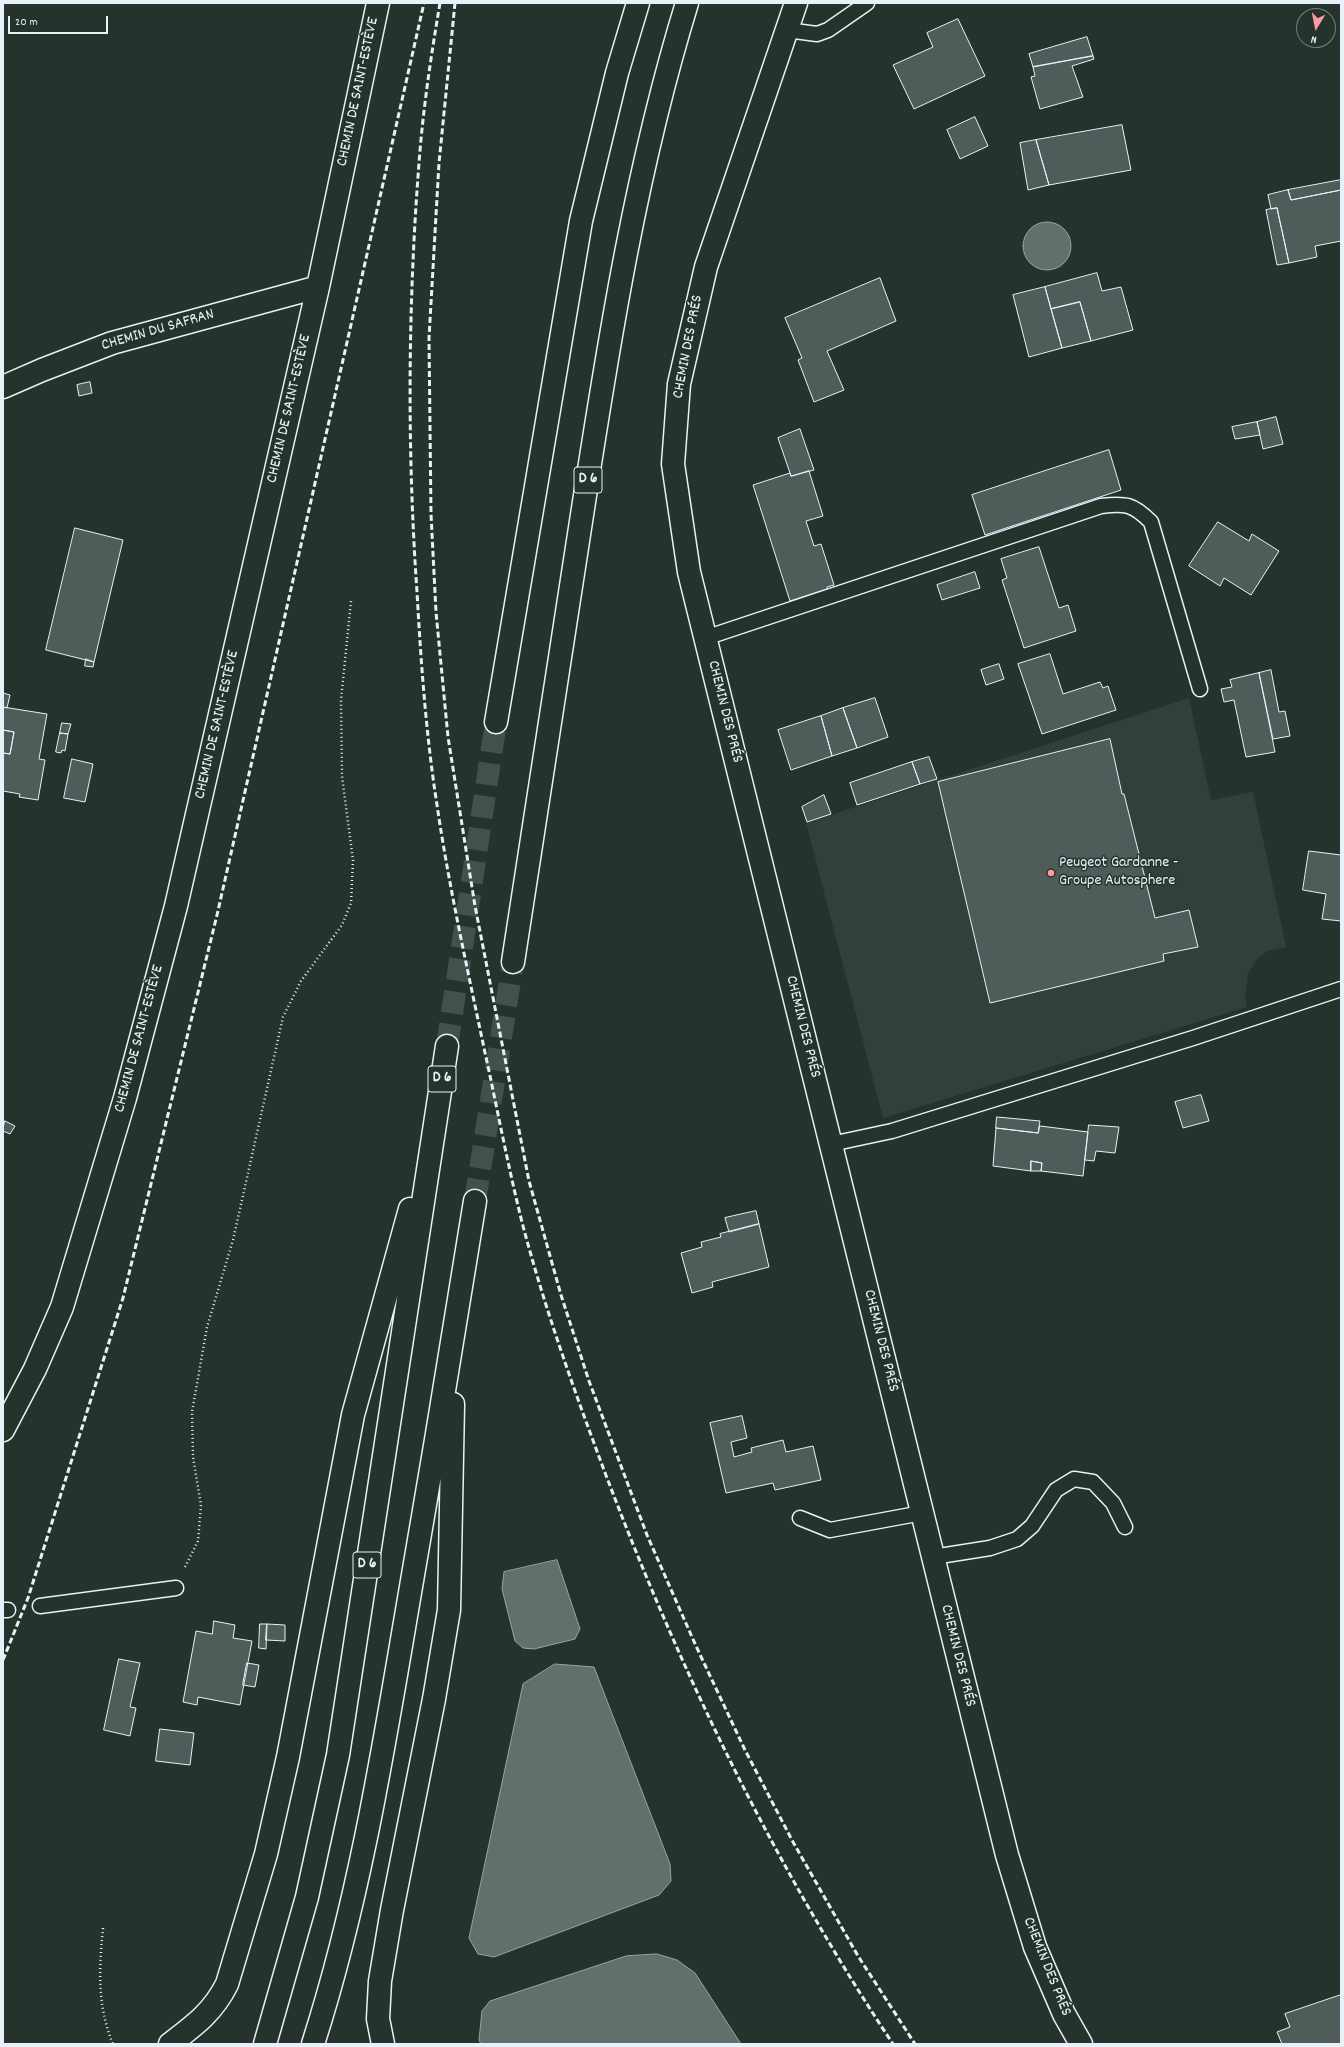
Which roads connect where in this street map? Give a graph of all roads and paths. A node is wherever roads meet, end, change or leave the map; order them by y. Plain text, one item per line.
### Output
1 (378, 3) edge
2 (638, 3) edge
3 (687, 3) edge
4 (796, 3) edge
5 (867, 3) edge
6 (787, 30) junction
7 (318, 287) junction
8 (3, 387) edge
9 (351, 601) dead end
10 (706, 638) junction
11 (1200, 690) dead end
12 (496, 722) tunnel mouth
13 (513, 962) tunnel mouth
14 (1341, 989) edge
15 (447, 1046) tunnel mouth
16 (437, 1112) junction
17 (831, 1144) junction
18 (475, 1201) tunnel mouth
19 (455, 1329) junction
20 (3, 1430) edge
21 (922, 1513) junction
22 (800, 1518) dead end
23 (1125, 1527) dead end
24 (933, 1557) junction
25 (176, 1588) joint
26 (40, 1606) dead end
27 (103, 1928) dead end
28 (315, 2036) edge
29 (113, 2044) edge
30 (170, 2044) edge
31 (265, 2044) edge
32 (383, 2044) edge
33 (1081, 2044) edge

1 - 7 main road, CHEMIN DE SAINT-ESTÈVE
2 - 12 main road
3 - 13 main road, D 6
4 - 6 main road, CHEMIN DES PRÉS
5 - 6 lane
6 - 10 main road, CHEMIN DES PRÉS
7 - 8 main road, CHEMIN DU SAFRAN
7 - 20 main road, CHEMIN DE SAINT-ESTÈVE
9 - 25 path
10 - 11 lane
10 - 17 main road, CHEMIN DES PRÉS
14 - 17 lane
15 - 16 main road, D 6
16 - 30 main road
16 - 31 main road, D 6
17 - 21 main road, CHEMIN DES PRÉS
18 - 19 main road
19 - 28 main road
19 - 32 main road
21 - 22 lane
21 - 24 main road, CHEMIN DES PRÉS
23 - 24 lane
24 - 33 main road, CHEMIN DES PRÉS
25 - 26 lane
27 - 29 path

